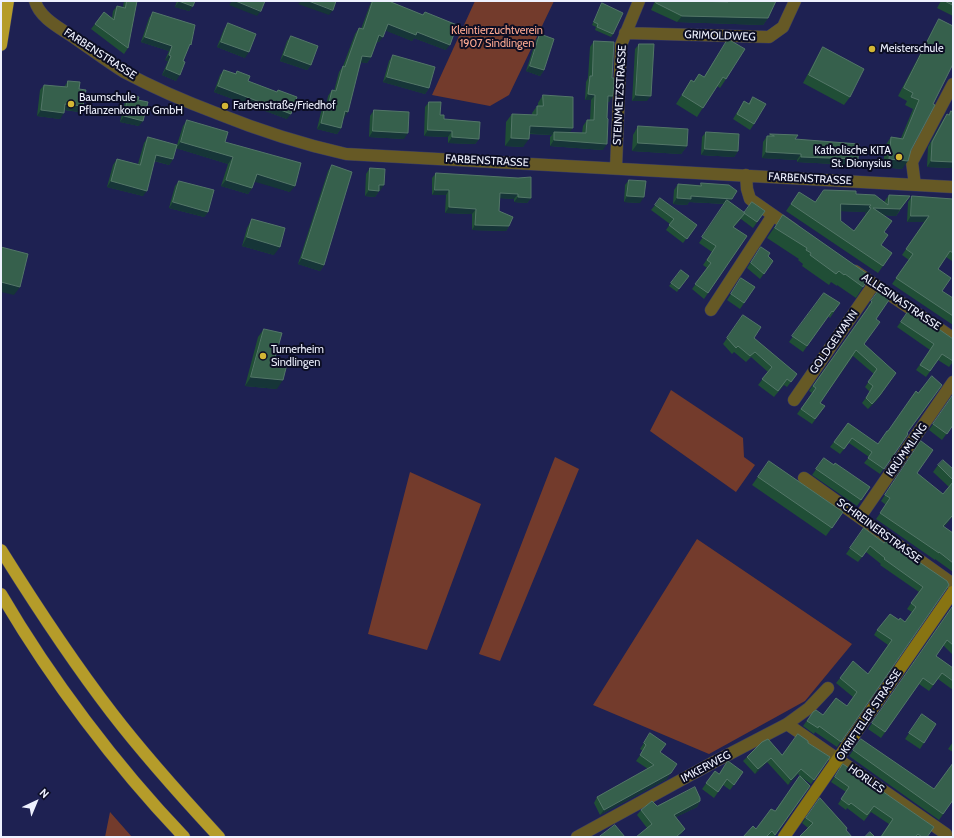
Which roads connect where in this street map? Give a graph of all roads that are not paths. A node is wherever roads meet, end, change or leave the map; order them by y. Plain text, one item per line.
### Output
1 (8, 1) edge
2 (35, 1) edge
3 (639, 1) edge
4 (795, 1) edge
5 (625, 33) junction
6 (1, 45) edge
7 (953, 84) edge
8 (616, 168) junction
9 (746, 175) junction
10 (915, 185) junction
11 (953, 187) edge
12 (773, 215) junction
13 (805, 237) edge
14 (843, 263) edge
15 (874, 284) junction
16 (711, 310) dead end
17 (953, 338) edge
18 (953, 382) edge
19 (794, 400) dead end
20 (804, 478) dead end
21 (860, 517) junction
22 (1, 550) edge
23 (953, 584) edge
24 (953, 592) edge
25 (1, 594) edge
26 (5, 603) edge
27 (828, 688) dead end
28 (787, 724) junction
29 (838, 760) junction
30 (948, 832) edge
31 (184, 837) edge
32 (219, 837) edge
33 (578, 837) edge
34 (784, 837) edge

1 - 6 highway
2 - 8 street, FARBENSTRASSE
3 - 5 street, STEINMETZSTRASSE
4 - 5 street, GRIMOLDWEG
5 - 8 street, STEINMETZSTRASSE
7 - 10 street
8 - 9 street, FARBENSTRASSE
9 - 10 street, FARBENSTRASSE
9 - 12 street
10 - 11 street, FARBENSTRASSE
12 - 13 street
12 - 16 street
14 - 15 street, ALLESINASTRASSE
15 - 17 street, ALLESINASTRASSE
15 - 19 street, GOLDGEWANN
18 - 21 street, KRÜMMLING
20 - 21 street, SCHREINERSTRASSE
21 - 23 street, SCHREINERSTRASSE
22 - 32 highway
24 - 29 street, OKRIFTELER STRASSE
25 - 26 highway
26 - 31 highway
27 - 28 street, IMKERWEG
28 - 29 street, HORLES
28 - 33 street, IMKERWEG
29 - 30 street, HORLES
29 - 34 street, OKRIFTELER STRASSE

